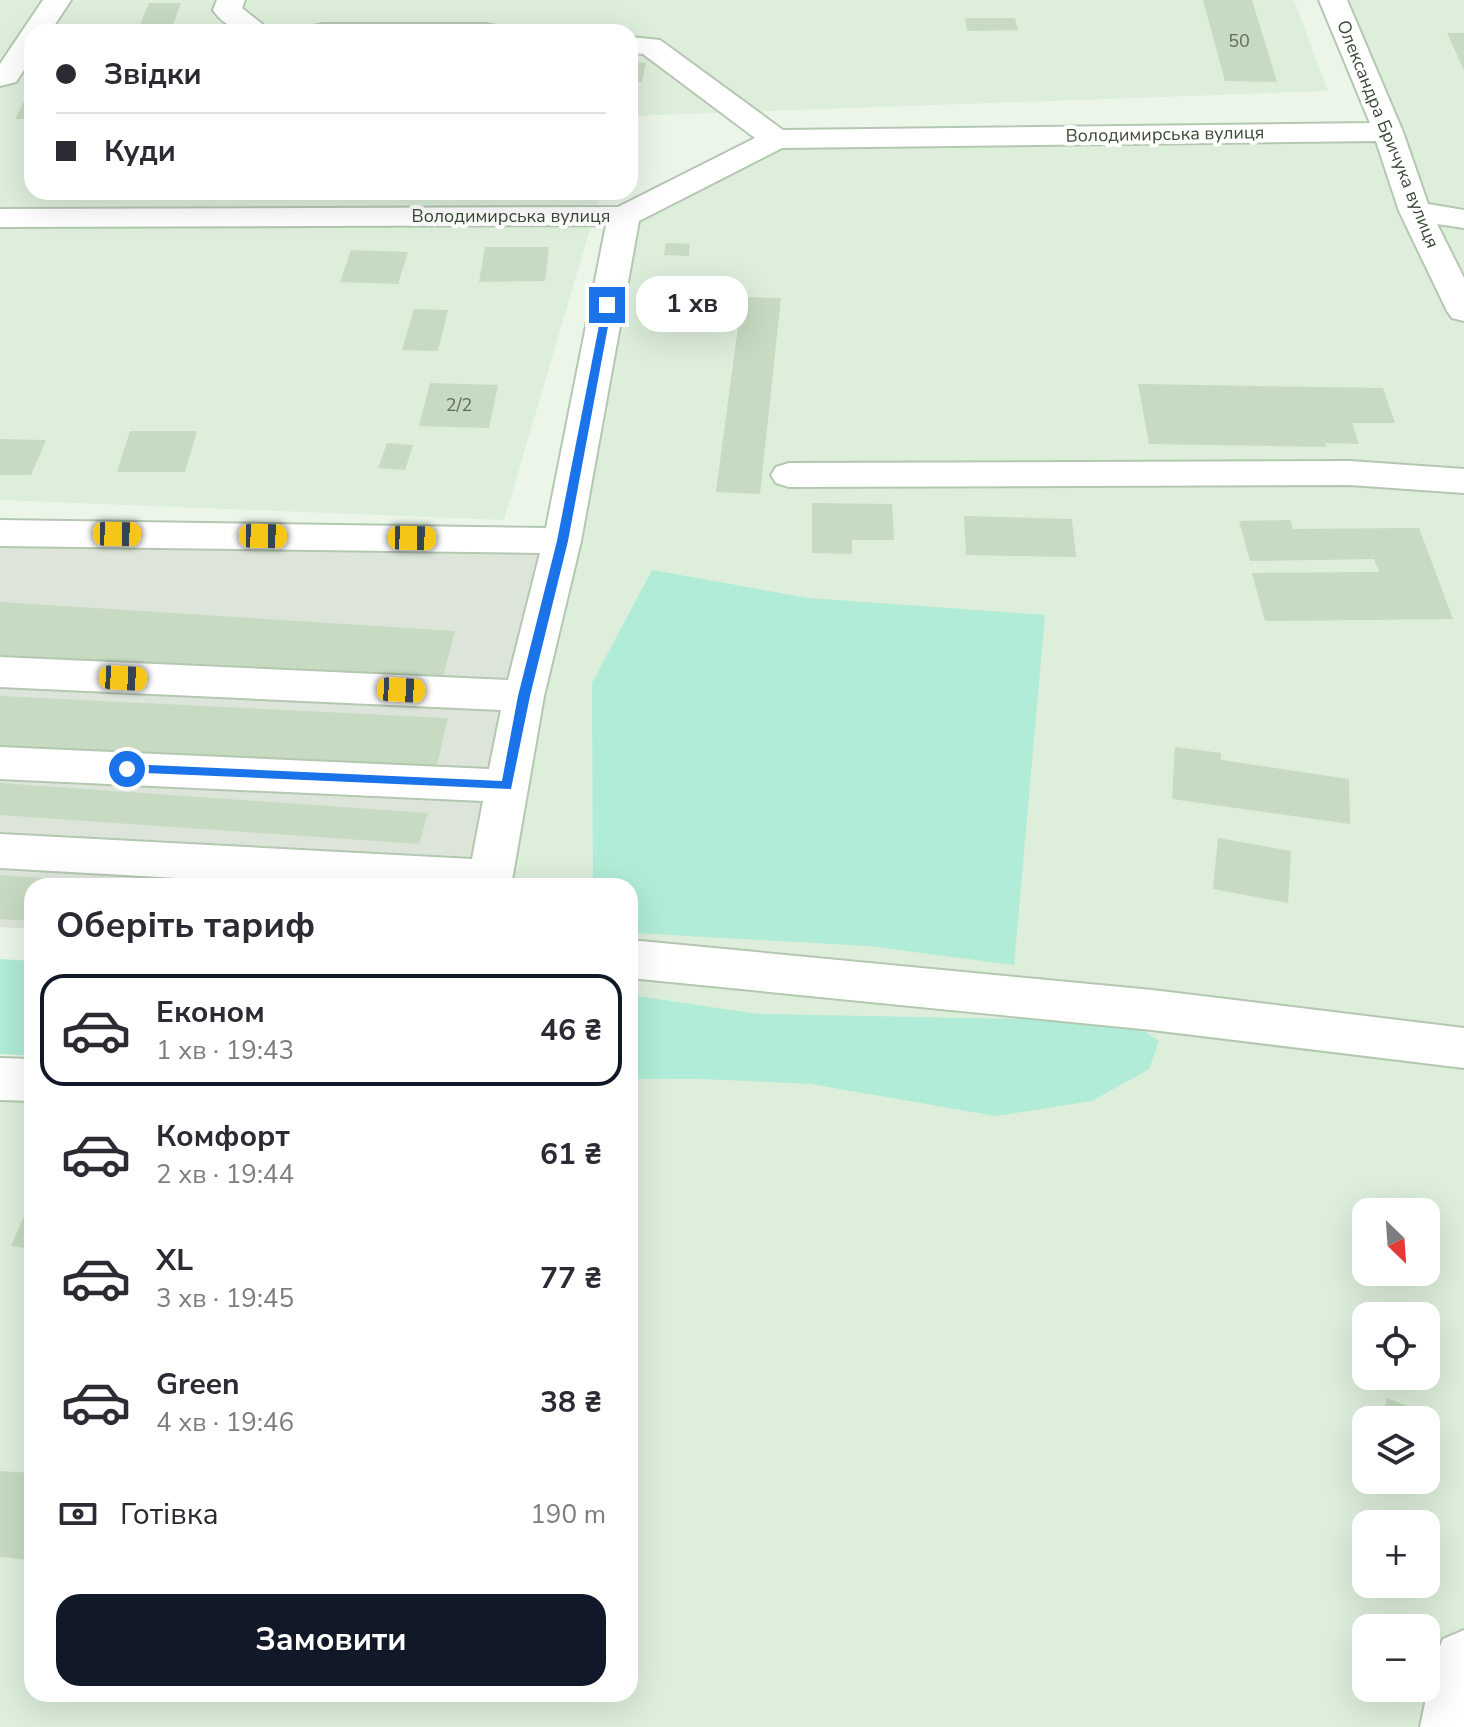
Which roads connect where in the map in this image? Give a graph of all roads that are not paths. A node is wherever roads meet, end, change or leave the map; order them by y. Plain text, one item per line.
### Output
1 (57, 0) edge
2 (1333, 0) edge
3 (41, 24) edge
4 (638, 45) edge
5 (24, 54) edge
6 (13, 77) edge
7 (1388, 132) junction
8 (776, 139) junction
9 (128, 204) edge
10 (1415, 211) junction
11 (624, 216) junction
12 (0, 218) edge
13 (1464, 219) edge
14 (1464, 311) edge
15 (789, 475) dead end
16 (1464, 481) edge
17 (0, 533) edge
18 (562, 541) junction
19 (0, 672) edge
20 (524, 696) junction
21 (0, 763) edge
22 (507, 786) junction
23 (0, 851) edge
24 (427, 878) edge
25 (491, 878) edge
26 (638, 960) edge
27 (1464, 1048) edge
28 (0, 1079) edge
29 (24, 1080) edge
30 (1464, 1660) edge
31 (1450, 1727) edge

1 - 3 street
2 - 7 street, Олександра Бричука вулиця
4 - 8 street
5 - 6 street
7 - 8 street, Володимирська вулиця
7 - 10 street, Олександра Бричука вулиця
8 - 11 street, Володимирська вулиця
9 - 11 street, Володимирська вулиця
9 - 12 street, Володимирська вулиця
10 - 13 street
10 - 14 street, Олександра Бричука вулиця
11 - 18 street
15 - 16 street
17 - 18 street
18 - 20 street
19 - 20 street
20 - 22 street
21 - 22 street
22 - 25 street
23 - 24 street
26 - 27 street
28 - 29 street
30 - 31 street

